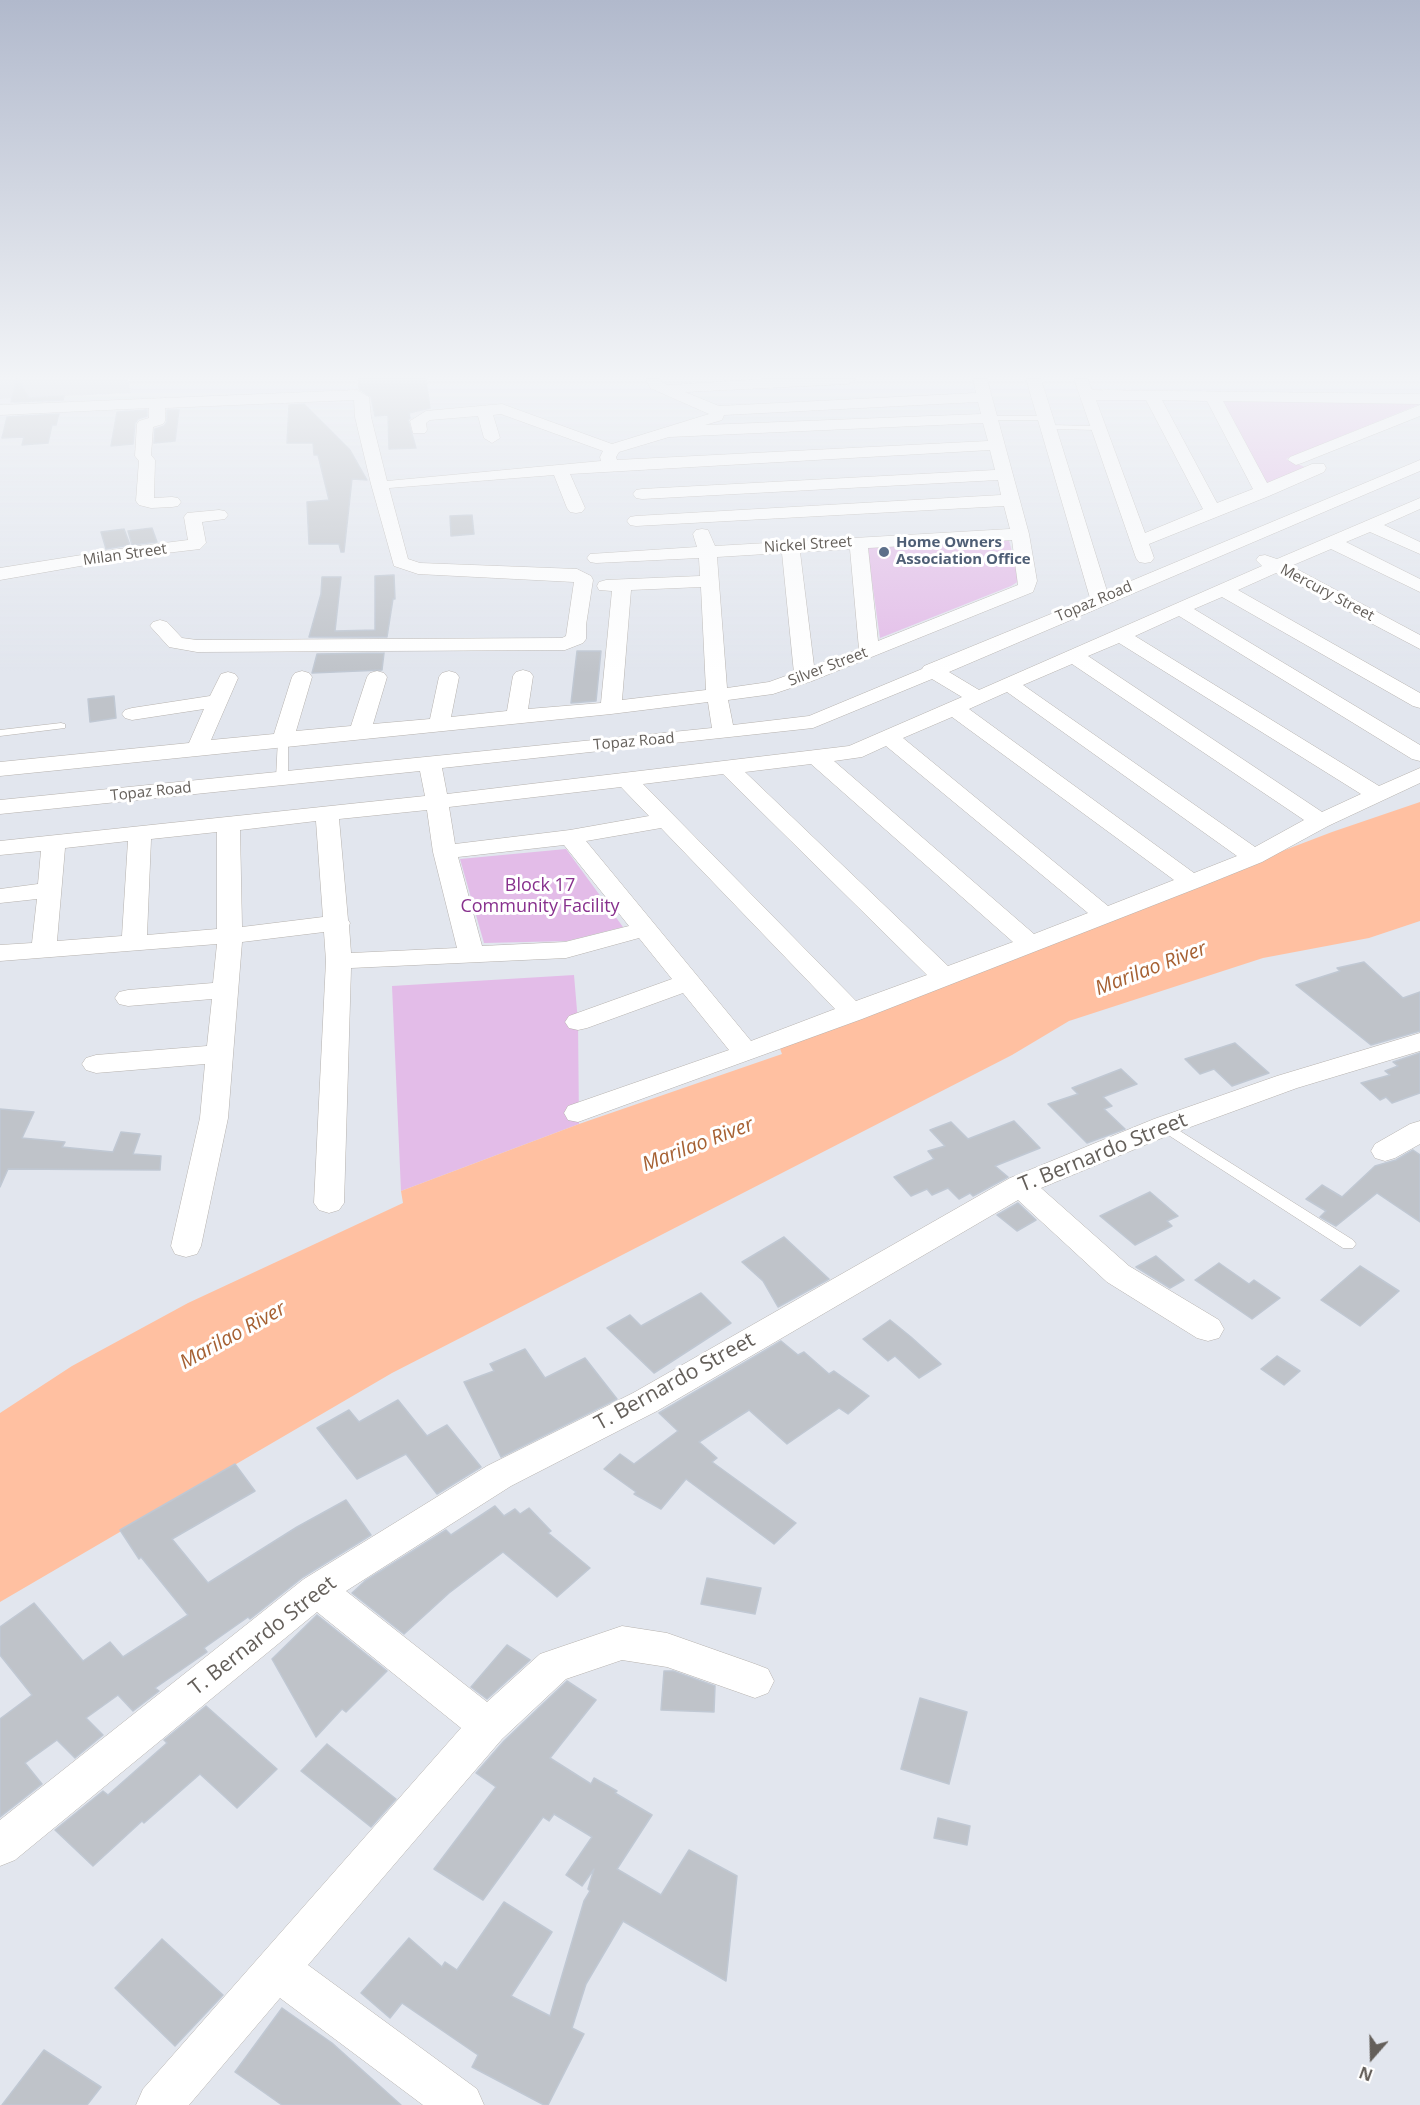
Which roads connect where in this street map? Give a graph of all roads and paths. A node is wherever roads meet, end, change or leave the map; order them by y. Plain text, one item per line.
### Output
1 (147, 477) edge
2 (377, 477) edge
3 (468, 477) edge
4 (563, 477) edge
5 (683, 477) edge
6 (960, 477) edge
7 (1005, 477) edge
8 (1063, 477) edge
9 (1117, 477) edge
10 (1195, 477) edge
11 (1255, 477) edge
12 (1297, 477) edge
13 (1340, 477) edge
14 (1391, 477) edge
15 (393, 484) dead end
16 (1367, 487) junction
17 (687, 491) junction
18 (1263, 492) junction
19 (642, 494) dead end
20 (1011, 500) junction
21 (172, 502) dead end
22 (1419, 504) edge
23 (576, 508) dead end
24 (1213, 512) junction
25 (219, 515) dead end
26 (696, 518) junction
27 (636, 521) dead end
28 (1370, 525) junction
29 (1020, 534) junction
30 (858, 542) junction
31 (1332, 542) junction
32 (1234, 544) junction
33 (790, 547) junction
34 (1420, 549) edge
35 (708, 552) junction
36 (596, 558) dead end
37 (1277, 566) junction
38 (0, 574) edge
39 (709, 581) junction
40 (594, 586) dead end
41 (622, 586) junction
42 (1420, 586) edge
43 (1224, 590) junction
44 (1100, 600) junction
45 (1180, 609) junction
46 (576, 625) junction
47 (160, 626) dead end
48 (255, 629) dead end
49 (1122, 636) junction
50 (1420, 643) edge
51 (869, 651) junction
52 (1074, 656) junction
53 (932, 670) junction
54 (523, 676) dead end
55 (302, 677) dead end
56 (377, 677) dead end
57 (449, 677) dead end
58 (805, 677) junction
59 (228, 678) dead end
60 (1008, 684) junction
61 (717, 694) junction
62 (978, 698) junction
63 (218, 701) junction
64 (1420, 702) edge
65 (611, 708) junction
66 (954, 708) junction
67 (132, 714) dead end
68 (517, 716) junction
69 (439, 724) junction
70 (61, 726) dead end
71 (360, 731) junction
72 (0, 733) edge
73 (724, 733) junction
74 (889, 737) junction
75 (283, 739) junction
76 (197, 748) junction
77 (1420, 754) edge
78 (816, 757) junction
79 (430, 762) junction
80 (729, 767) junction
81 (0, 769) edge
82 (1420, 775) edge
83 (282, 778) junction
84 (626, 779) junction
85 (1378, 795) junction
86 (436, 802) junction
87 (0, 807) edge
88 (327, 812) junction
89 (667, 820) junction
90 (1320, 821) junction
91 (228, 823) junction
92 (140, 832) junction
93 (570, 837) junction
94 (54, 842) junction
95 (0, 848) edge
96 (445, 852) junction
97 (1254, 857) junction
98 (1192, 882) junction
99 (50, 890) junction
100 (0, 896) edge
101 (1106, 916) junction
102 (338, 923) junction
103 (645, 929) junction
104 (230, 936) junction
105 (134, 943) junction
106 (1031, 944) junction
107 (44, 950) junction
108 (0, 953) edge
109 (471, 953) junction
110 (339, 961) junction
111 (944, 977) junction
112 (690, 982) junction
113 (225, 990) junction
114 (128, 998) dead end
115 (853, 1013) junction
116 (578, 1022) dead end
117 (1420, 1042) edge
118 (746, 1053) junction
119 (220, 1054) junction
120 (96, 1064) dead end
121 (578, 1113) dead end
122 (1164, 1126) junction
123 (1420, 1131) edge
124 (1385, 1151) dead end
125 (1020, 1185) junction
126 (329, 1203) dead end
127 (1348, 1244) dead end
128 (186, 1246) dead end
129 (1208, 1329) dead end
130 (317, 1590) junction
131 (755, 1681) dead end
132 (488, 1726) junction
133 (0, 1846) edge
134 (276, 1968) junction
135 (159, 2105) edge
136 (461, 2105) edge

1 - 21 street
2 - 46 street
3 - 15 street
4 - 23 street
5 - 17 street
6 - 17 street
7 - 20 street
8 - 44 street
9 - 24 street
10 - 24 street
11 - 18 street
12 - 18 street
13 - 16 street
14 - 16 street, Topaz Road
16 - 32 street, Topaz Road
17 - 19 street
17 - 26 street
18 - 24 street
20 - 26 street
20 - 29 street
22 - 28 street
25 - 38 street, Milan Street
26 - 27 street
26 - 35 street
28 - 31 street
28 - 34 street
29 - 30 street, Nickel Street
29 - 51 street, Silver Street
30 - 33 street, Nickel Street
30 - 51 street
31 - 37 street
31 - 42 street
32 - 37 street, Mercury Street
32 - 44 street, Topaz Road
33 - 35 street, Nickel Street
33 - 58 street
35 - 36 street, Nickel Street
35 - 39 street
37 - 43 street
37 - 50 street, Mercury Street
39 - 41 street
39 - 61 street
40 - 41 street
41 - 65 street
43 - 45 street
43 - 64 street
44 - 53 street, Topaz Road
45 - 49 street
45 - 77 street
46 - 47 street
46 - 48 street
49 - 52 street
49 - 85 street
51 - 58 street, Silver Street
52 - 60 street
52 - 90 street
53 - 62 street
53 - 73 street, Topaz Road
54 - 68 street
55 - 75 street
56 - 71 street
57 - 69 street
58 - 61 street, Silver Street
59 - 63 street
60 - 62 street
60 - 97 street
61 - 65 street, Silver Street
61 - 73 street
62 - 66 street
63 - 67 street
63 - 76 street
65 - 68 street, Silver Street
66 - 74 street
66 - 98 street
68 - 69 street, Silver Street
69 - 71 street, Silver Street
70 - 72 lane
71 - 75 street, Silver Street
73 - 79 street, Topaz Road
74 - 78 street
74 - 101 street
75 - 76 street, Silver Street
75 - 83 lane
76 - 81 street, Silver Street
78 - 80 street
78 - 106 street
79 - 83 street, Topaz Road
79 - 86 street
80 - 84 street
80 - 111 street
82 - 85 street
83 - 87 street, Topaz Road
84 - 86 street
84 - 89 street
85 - 90 street
86 - 88 street
86 - 96 street
88 - 91 street
88 - 102 street
89 - 93 street
89 - 115 street
90 - 97 street
91 - 92 street
91 - 104 street
92 - 94 street
92 - 105 street
93 - 96 street
93 - 103 street
94 - 95 street
94 - 99 street
96 - 109 street
97 - 98 street
98 - 101 street
99 - 100 street
99 - 107 street
101 - 106 street
102 - 104 street
102 - 110 street
103 - 109 street
103 - 112 street
104 - 105 street
104 - 113 street
105 - 107 street
106 - 111 street
107 - 108 street
109 - 110 street
110 - 126 street
111 - 115 street
112 - 116 street
112 - 118 street
113 - 114 street
113 - 119 street
115 - 118 street
117 - 122 street, T. Bernardo Street
118 - 121 street
119 - 120 street
119 - 128 street
122 - 125 street, T. Bernardo Street
122 - 127 lane
123 - 124 street
125 - 129 street
125 - 130 street, T. Bernardo Street
130 - 132 street
130 - 133 street, T. Bernardo Street
131 - 132 street
132 - 134 street
134 - 135 street
134 - 136 street

